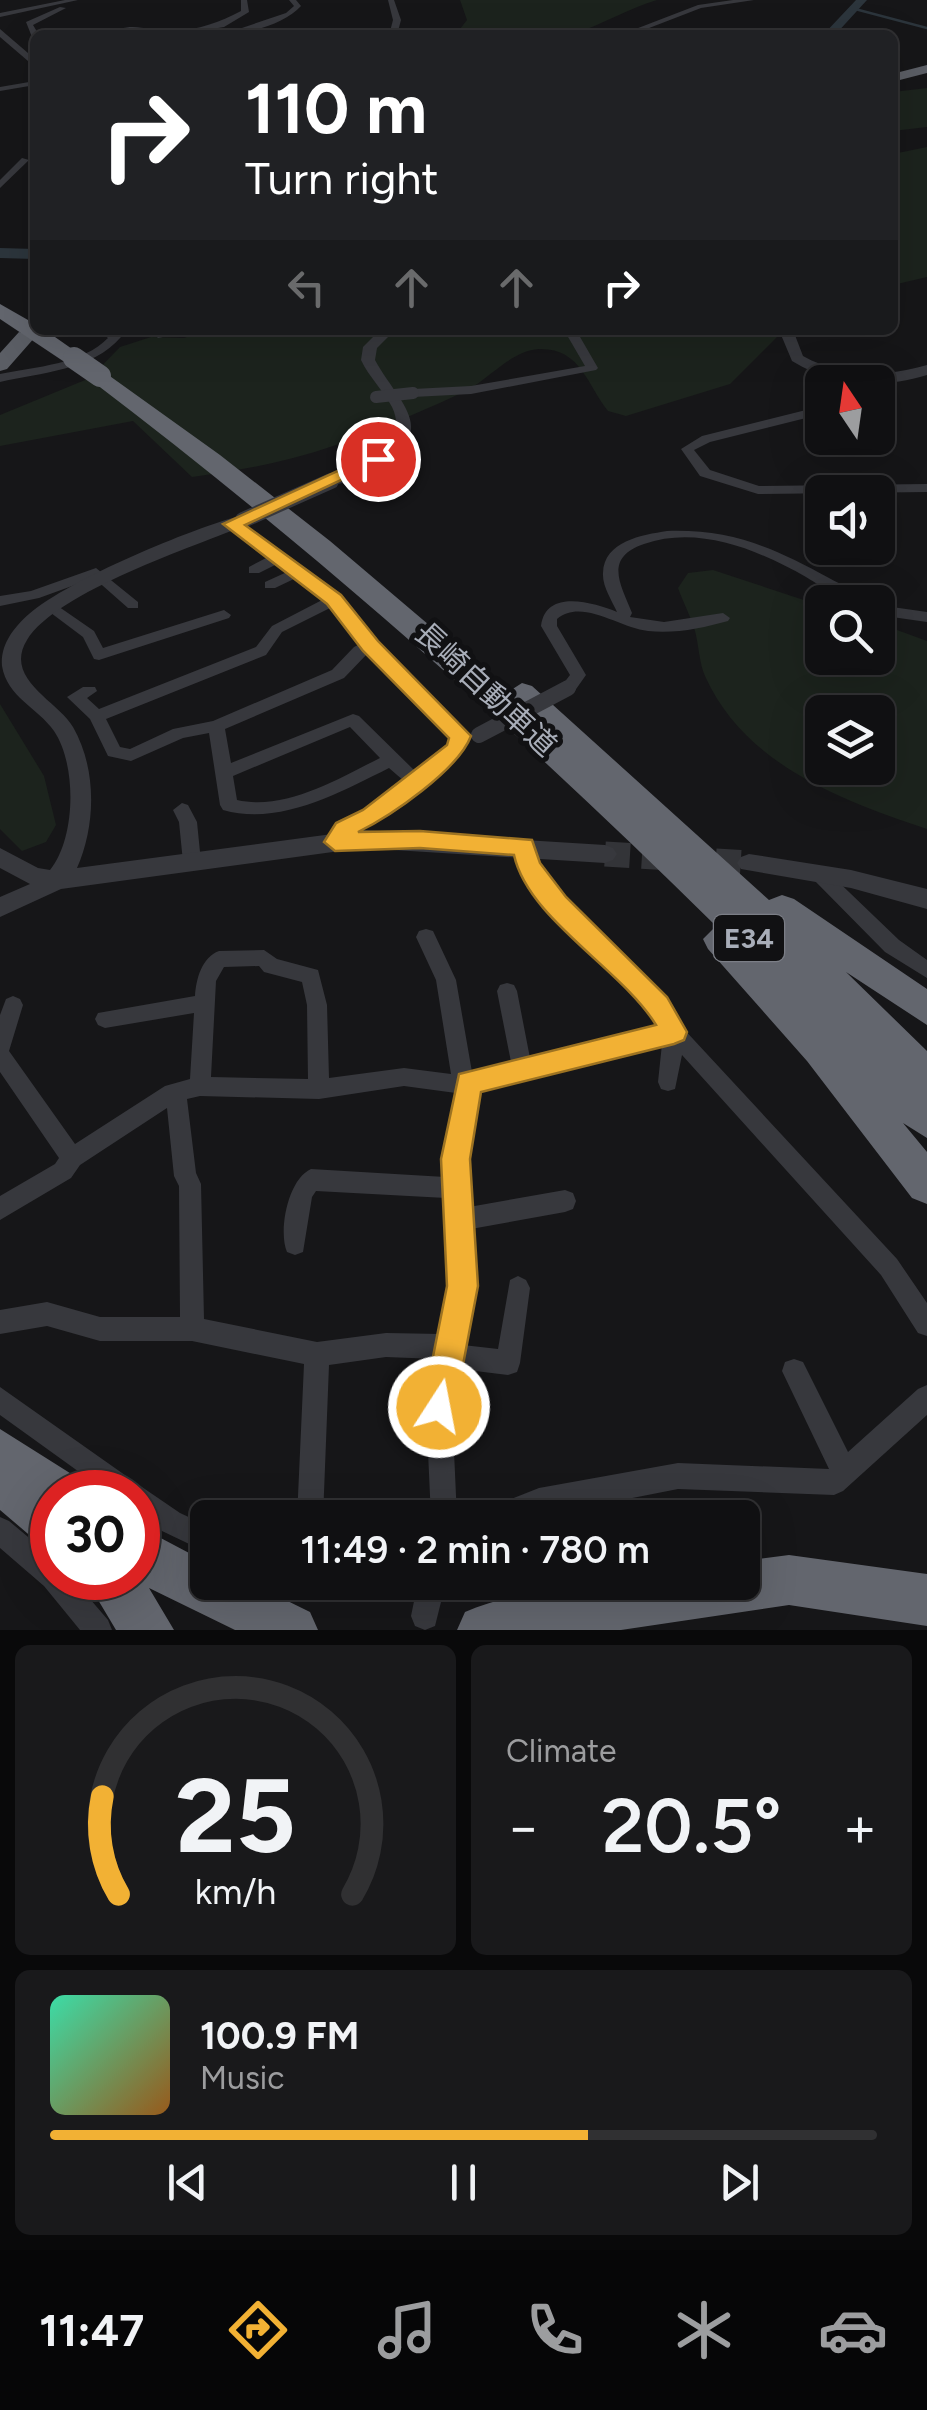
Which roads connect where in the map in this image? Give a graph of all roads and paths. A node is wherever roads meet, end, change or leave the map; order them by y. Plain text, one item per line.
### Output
1 (75, 0) edge
2 (244, 0) edge
3 (292, 0) edge
4 (391, 0) edge
5 (751, 0) edge
6 (57, 6) junction
7 (0, 18) edge
8 (32, 30) edge
9 (187, 30) edge
10 (264, 30) edge
11 (394, 30) edge
12 (637, 30) edge
13 (2, 33) edge
14 (30, 59) edge
15 (927, 69) edge
16 (898, 76) edge
17 (30, 84) edge
18 (0, 89) edge
19 (9, 160) dead end
20 (30, 160) edge
21 (0, 185) edge
22 (0, 296) edge
23 (0, 310) edge
24 (30, 327) edge
25 (44, 335) edge
26 (62, 335) edge
27 (112, 335) edge
28 (383, 335) edge
29 (573, 335) edge
30 (787, 335) edge
31 (20, 336) edge
32 (95, 364) junction
33 (0, 365) edge
34 (809, 365) edge
35 (927, 370) edge
36 (0, 378) edge
37 (895, 379) edge
38 (376, 397) dead end
39 (805, 414) edge
40 (927, 488) edge
41 (238, 522) junction
42 (280, 558) junction
43 (254, 570) dead end
44 (300, 571) junction
45 (107, 580) junction
46 (828, 585) edge
47 (270, 586) dead end
48 (0, 600) edge
49 (334, 600) junction
50 (133, 606) dead end
51 (52, 607) junction
52 (895, 612) edge
53 (224, 615) dead end
54 (927, 617) edge
55 (722, 618) dead end
56 (620, 620) junction
57 (370, 646) junction
58 (499, 672) junction
59 (89, 691) dead end
60 (96, 716) junction
61 (216, 726) junction
62 (470, 736) junction
63 (391, 760) junction
64 (565, 762) junction
65 (224, 773) junction
66 (415, 781) junction
67 (182, 810) dead end
68 (335, 842) junction
69 (524, 846) junction
70 (605, 854) tunnel mouth
71 (0, 857) edge
72 (192, 862) junction
73 (749, 863) tunnel mouth
74 (819, 874) junction
75 (56, 880) junction
76 (927, 898) edge
77 (0, 908) edge
78 (426, 937) dead end
79 (927, 970) edge
80 (507, 991) dead end
81 (203, 1003) junction
82 (13, 1005) dead end
83 (927, 1009) edge
84 (105, 1019) dead end
85 (674, 1032) junction
86 (0, 1052) edge
87 (522, 1068) junction
88 (927, 1077) edge
89 (466, 1082) junction
90 (668, 1082) dead end
91 (188, 1089) junction
92 (319, 1089) junction
93 (927, 1120) edge
94 (72, 1158) junction
95 (927, 1184) edge
96 (457, 1188) junction
97 (565, 1201) dead end
98 (0, 1210) edge
99 (459, 1220) junction
100 (295, 1244) dead end
101 (518, 1288) dead end
102 (0, 1322) edge
103 (927, 1324) edge
104 (192, 1329) junction
105 (450, 1352) junction
106 (316, 1354) junction
107 (794, 1372) dead end
108 (927, 1398) edge
109 (0, 1400) edge
110 (0, 1453) edge
111 (98, 1470) edge
112 (844, 1472) junction
113 (30, 1474) edge
114 (0, 1478) edge
115 (311, 1500) edge
116 (443, 1500) edge
117 (540, 1500) edge
118 (30, 1503) edge
119 (160, 1514) edge
120 (0, 1530) edge
121 (190, 1531) edge
122 (30, 1556) edge
123 (160, 1567) edge
124 (74, 1600) edge
125 (126, 1600) edge
126 (428, 1600) edge
127 (914, 1602) edge
128 (425, 1616) dead end
129 (98, 1630) edge
130 (148, 1630) edge
131 (292, 1630) edge
132 (483, 1630) edge

1 - 6 street
2 - 9 street
3 - 10 street
4 - 11 street
5 - 12 street
6 - 7 street
6 - 8 street
7 - 13 street
13 - 14 street
15 - 16 highway
17 - 18 street
19 - 20 street
20 - 21 street
22 - 31 highway
23 - 24 highway, 長崎自動車道 / E34
25 - 32 highway, 長崎自動車道 / E34
26 - 32 highway, 長崎自動車道 / E34
27 - 36 street
28 - 41 street, bridge
29 - 38 street, bridge
30 - 34 street
31 - 33 highway
32 - 58 highway, 長崎自動車道 / E34
32 - 64 highway, 長崎自動車道 / E34
35 - 37 street
39 - 40 street
41 - 42 street
41 - 45 street
42 - 43 street
42 - 44 street
44 - 47 street
44 - 49 street
45 - 48 street
45 - 50 street
45 - 51 street
46 - 56 street
49 - 57 street
49 - 60 street
51 - 53 street
51 - 75 street
52 - 54 street
55 - 56 street
56 - 62 street, bridge
57 - 61 street
57 - 62 street
58 - 83 highway
58 - 88 highway, 長崎自動車道 / E34
59 - 60 street
60 - 61 street
61 - 65 street
62 - 66 street
63 - 65 street
63 - 65 street
63 - 66 street
64 - 93 highway, 長崎自動車道 / E34
64 - 95 highway
66 - 68 street
67 - 72 street
68 - 69 street
68 - 72 street
69 - 70 street
69 - 85 street
71 - 75 street
72 - 75 street
73 - 74 street
74 - 76 street
74 - 79 street
75 - 77 street
78 - 89 street
80 - 87 street
81 - 84 street
81 - 91 street
81 - 92 street
82 - 86 street
85 - 87 street
85 - 90 street
85 - 103 street
86 - 94 street
87 - 89 street
89 - 92 street
89 - 96 street
91 - 92 street
91 - 94 street
91 - 104 street
94 - 98 street
96 - 99 street
96 - 100 street
97 - 99 street
99 - 105 street
101 - 105 street
102 - 104 street
104 - 106 street
105 - 106 street
105 - 116 street
106 - 115 street
107 - 112 street
108 - 112 street
109 - 111 street
110 - 113 highway
112 - 117 street
114 - 118 highway
119 - 121 street
120 - 122 street
123 - 131 highway
124 - 129 street
125 - 130 highway
126 - 128 street
127 - 132 highway

